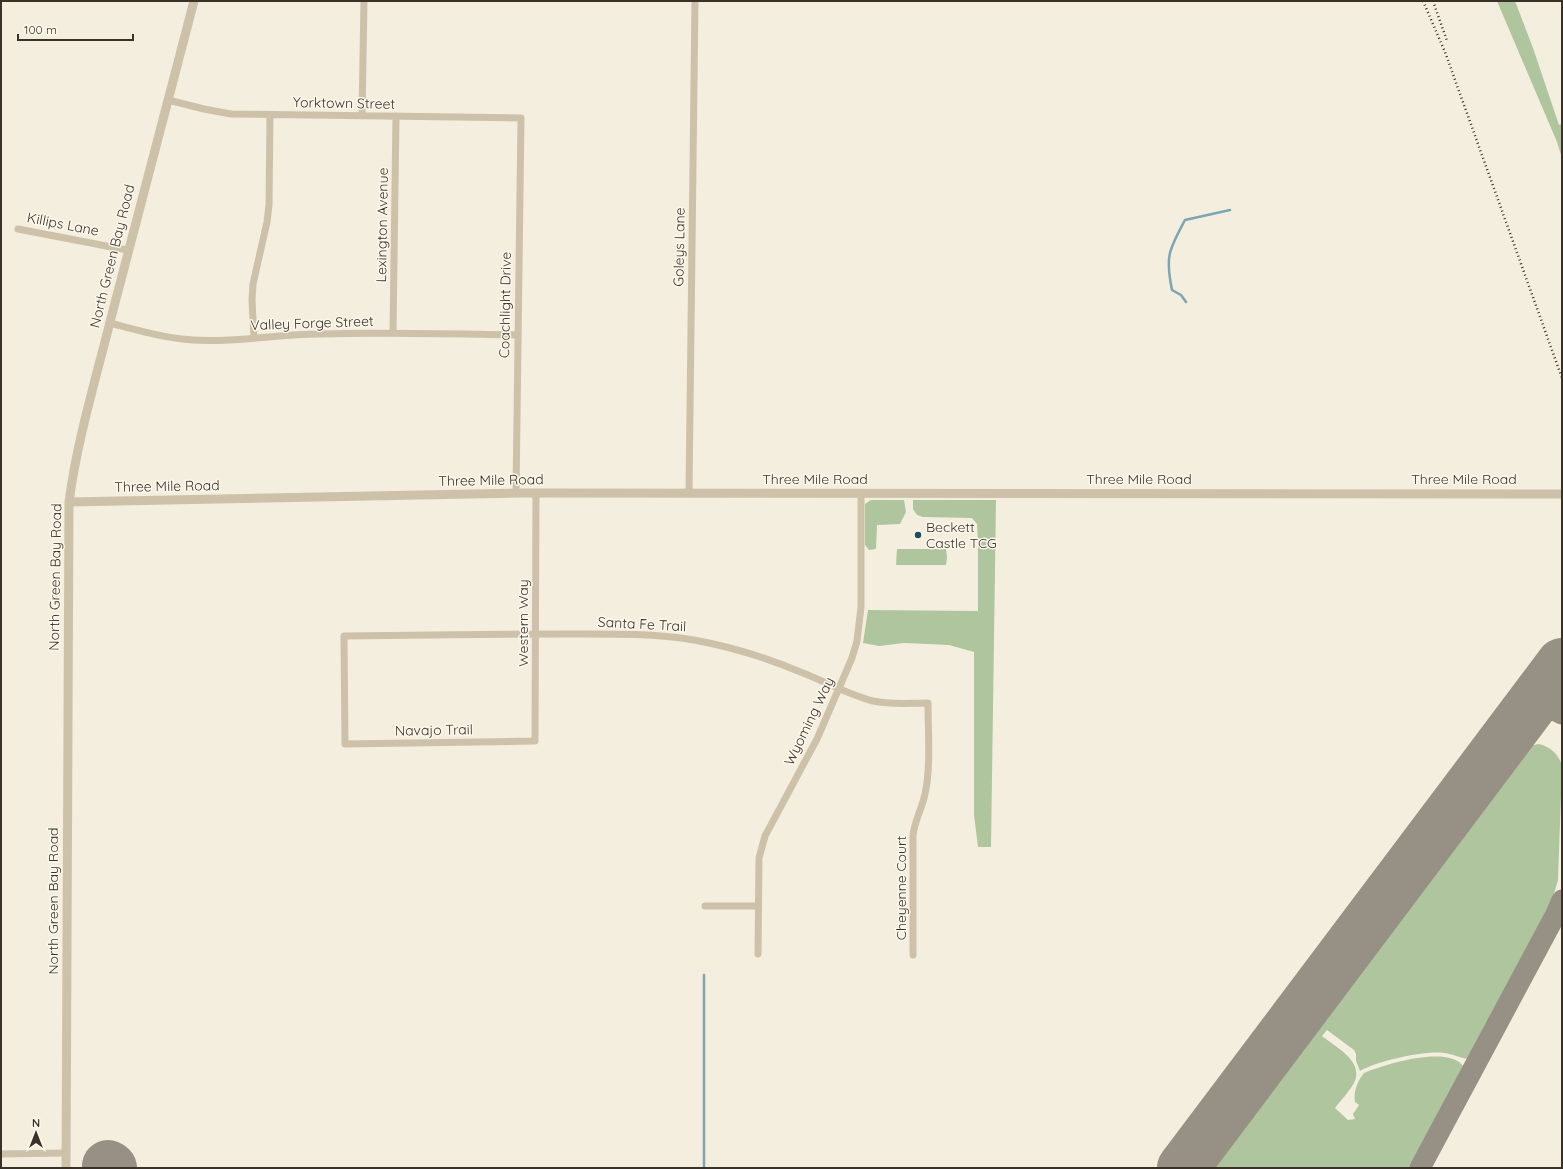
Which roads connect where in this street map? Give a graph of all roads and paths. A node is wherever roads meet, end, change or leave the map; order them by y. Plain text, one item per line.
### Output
1 (194, 1) edge
2 (364, 1) edge
3 (696, 1) edge
4 (168, 100) junction
5 (270, 114) junction
6 (362, 116) junction
7 (396, 116) junction
8 (521, 118) joint
9 (18, 229) dead end
10 (127, 250) junction
11 (110, 323) junction
12 (394, 333) junction
13 (518, 335) junction
14 (254, 338) junction
15 (516, 493) junction
16 (536, 493) junction
17 (689, 493) junction
18 (861, 493) junction
19 (1562, 494) edge
20 (69, 502) junction
21 (536, 634) junction
22 (839, 688) junction
23 (928, 703) joint
24 (524, 742) joint
25 (345, 744) joint
26 (705, 906) dead end
27 (758, 906) junction
28 (758, 954) dead end
29 (913, 955) dead end
30 (66, 1153) junction
31 (1, 1154) edge
32 (66, 1168) edge

1 - 4 street, North Green Bay Road
2 - 6 street
3 - 17 street, Goleys Lane
4 - 5 street, Yorktown Street
4 - 10 street, North Green Bay Road
5 - 6 street, Yorktown Street
5 - 14 street
6 - 7 street, Yorktown Street
7 - 8 street, Yorktown Street
7 - 12 street, Lexington Avenue
8 - 13 street, Coachlight Drive
9 - 10 street, Killips Lane
10 - 11 street, North Green Bay Road
11 - 14 street, Valley Forge Street
11 - 20 street, North Green Bay Road
12 - 13 street, Valley Forge Street
12 - 14 street, Valley Forge Street
13 - 15 street, Coachlight Drive
15 - 16 street, Three Mile Road
15 - 20 street, Three Mile Road
16 - 17 street, Three Mile Road
16 - 21 street, Western Way
17 - 18 street, Three Mile Road
18 - 19 street, Three Mile Road
18 - 22 street, Wyoming Way
20 - 30 street, North Green Bay Road
21 - 22 street, Santa Fe Trail
21 - 24 street, Western Way
21 - 25 street, Santa Fe Trail
22 - 23 street, Santa Fe Trail
22 - 27 street, Wyoming Way
23 - 29 street, Cheyenne Court
24 - 25 street, Navajo Trail
26 - 27 street
27 - 28 street, Wyoming Way
30 - 31 street
30 - 32 street, North Green Bay Road

